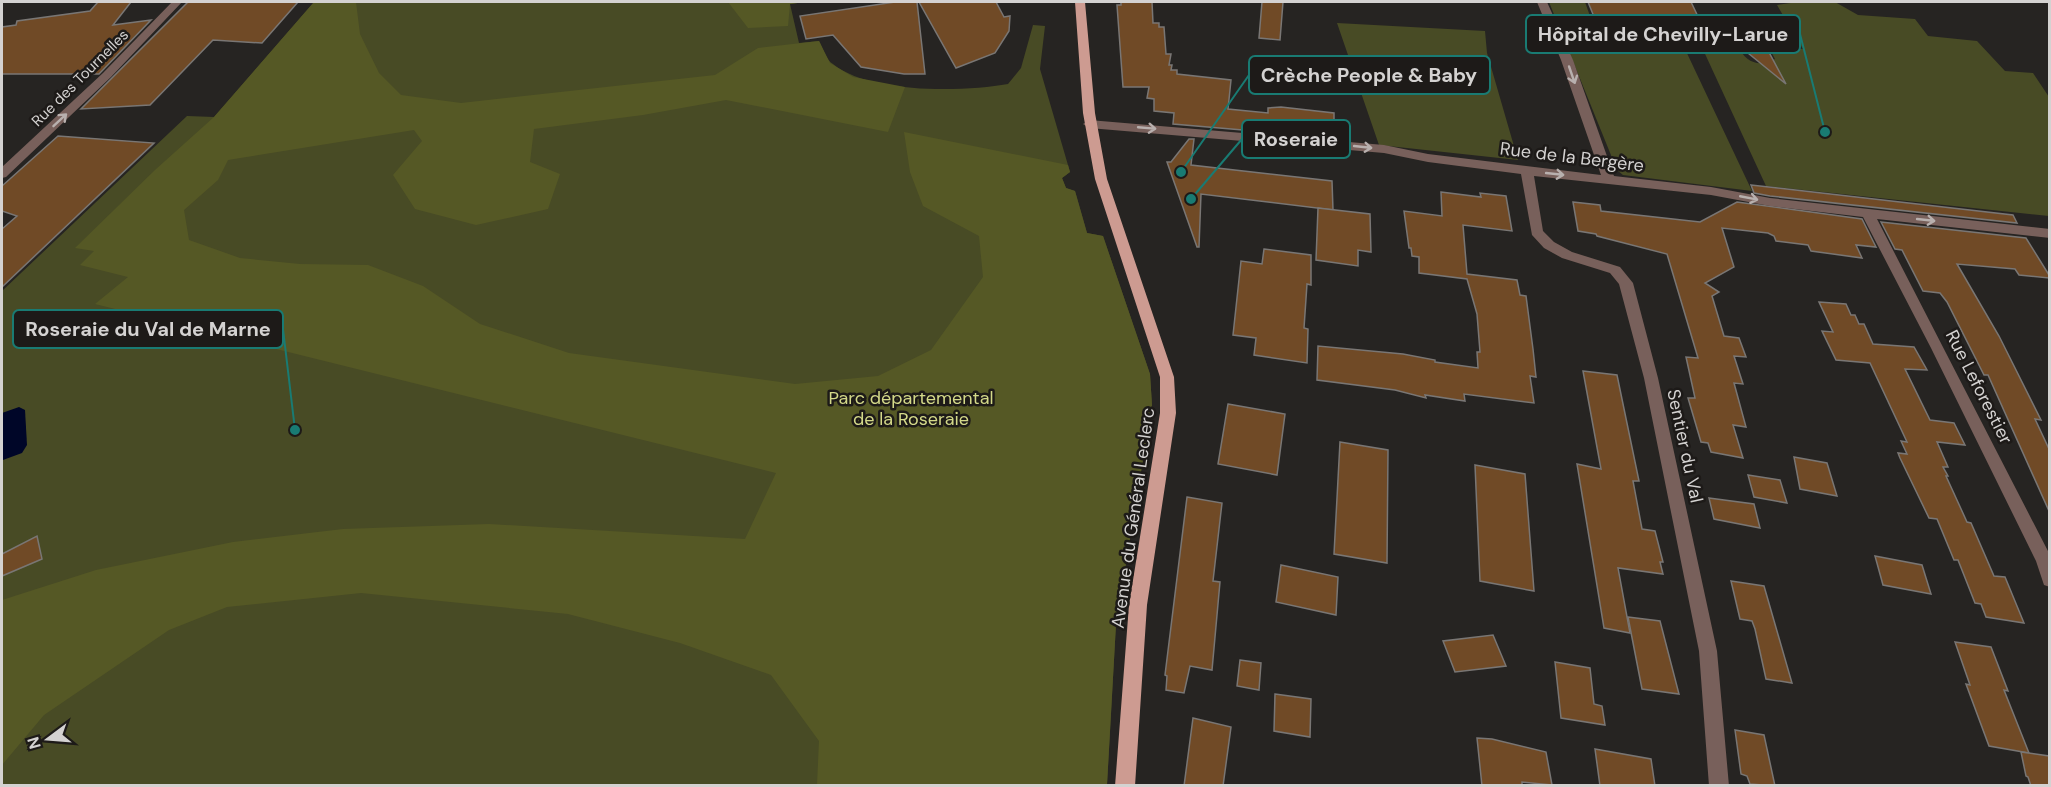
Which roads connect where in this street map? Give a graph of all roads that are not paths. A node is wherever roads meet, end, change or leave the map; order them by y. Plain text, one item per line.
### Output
1 (177, 2) edge
2 (1080, 2) edge
3 (1542, 2) edge
4 (1089, 124) junction
5 (1527, 171) junction
6 (2, 174) edge
7 (1609, 180) junction
8 (1868, 214) junction
9 (2049, 234) edge
10 (2049, 579) edge
11 (1125, 786) edge
12 (1719, 786) edge

6 -> 1 street, Rue des Tournelles
2 - 4 main road, Avenue du Général Leclerc
3 -> 7 street
4 -> 5 street, Rue de la Bergère
4 - 11 main road, Avenue du Général Leclerc
5 -> 7 street, Rue de la Bergère
5 - 12 street, Sentier du Val
7 -> 8 street, Rue de la Bergère
8 -> 9 street, Rue de la Bergère
8 - 10 street, Rue Leforestier

